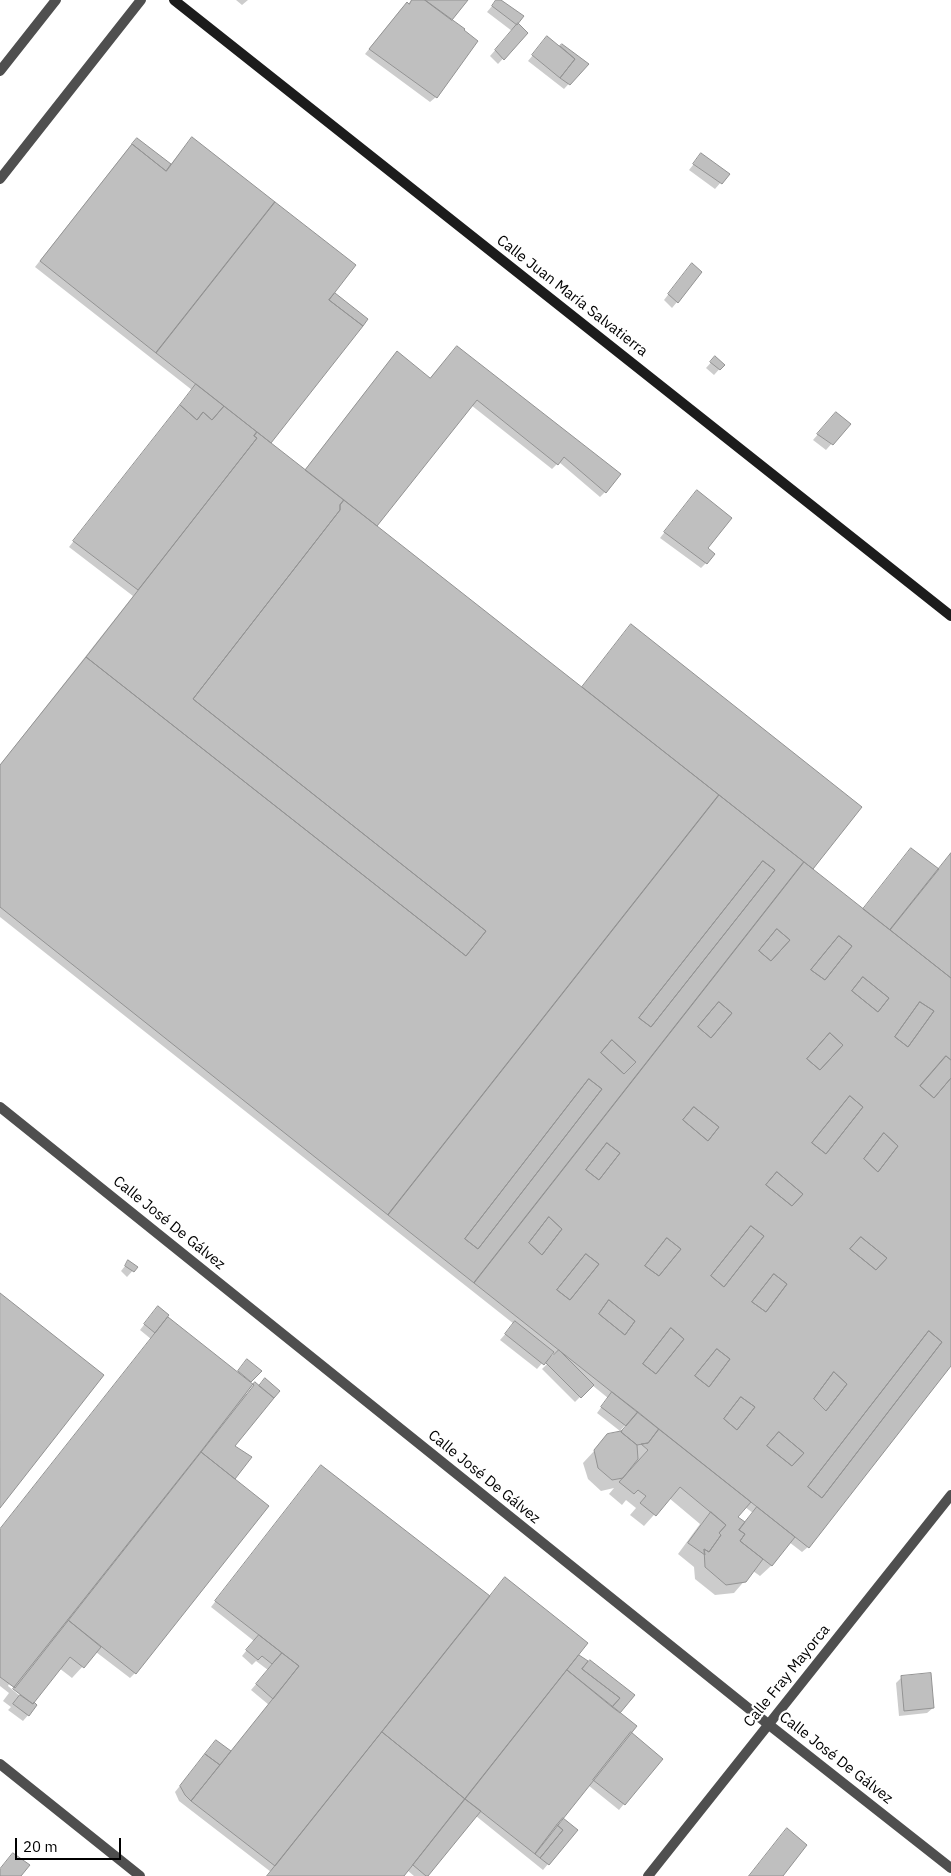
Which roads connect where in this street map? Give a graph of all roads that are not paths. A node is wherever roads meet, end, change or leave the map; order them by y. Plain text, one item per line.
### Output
1 (56, 0) edge
2 (141, 0) edge
3 (174, 0) edge
4 (0, 71) edge
5 (0, 179) edge
6 (951, 616) edge
7 (0, 1107) edge
8 (951, 1495) edge
9 (768, 1724) junction
10 (0, 1764) edge
11 (951, 1868) edge
12 (140, 1876) edge
13 (648, 1876) edge

1 - 4 street
2 - 5 street
3 - 6 street, Calle Juan María Salvatierra
7 - 9 street, Calle José De Gálvez
8 - 9 street, Calle Fray Mayorca
9 - 11 street, Calle José De Gálvez
9 - 13 street, Calle Fray Mayorca
10 - 12 street

